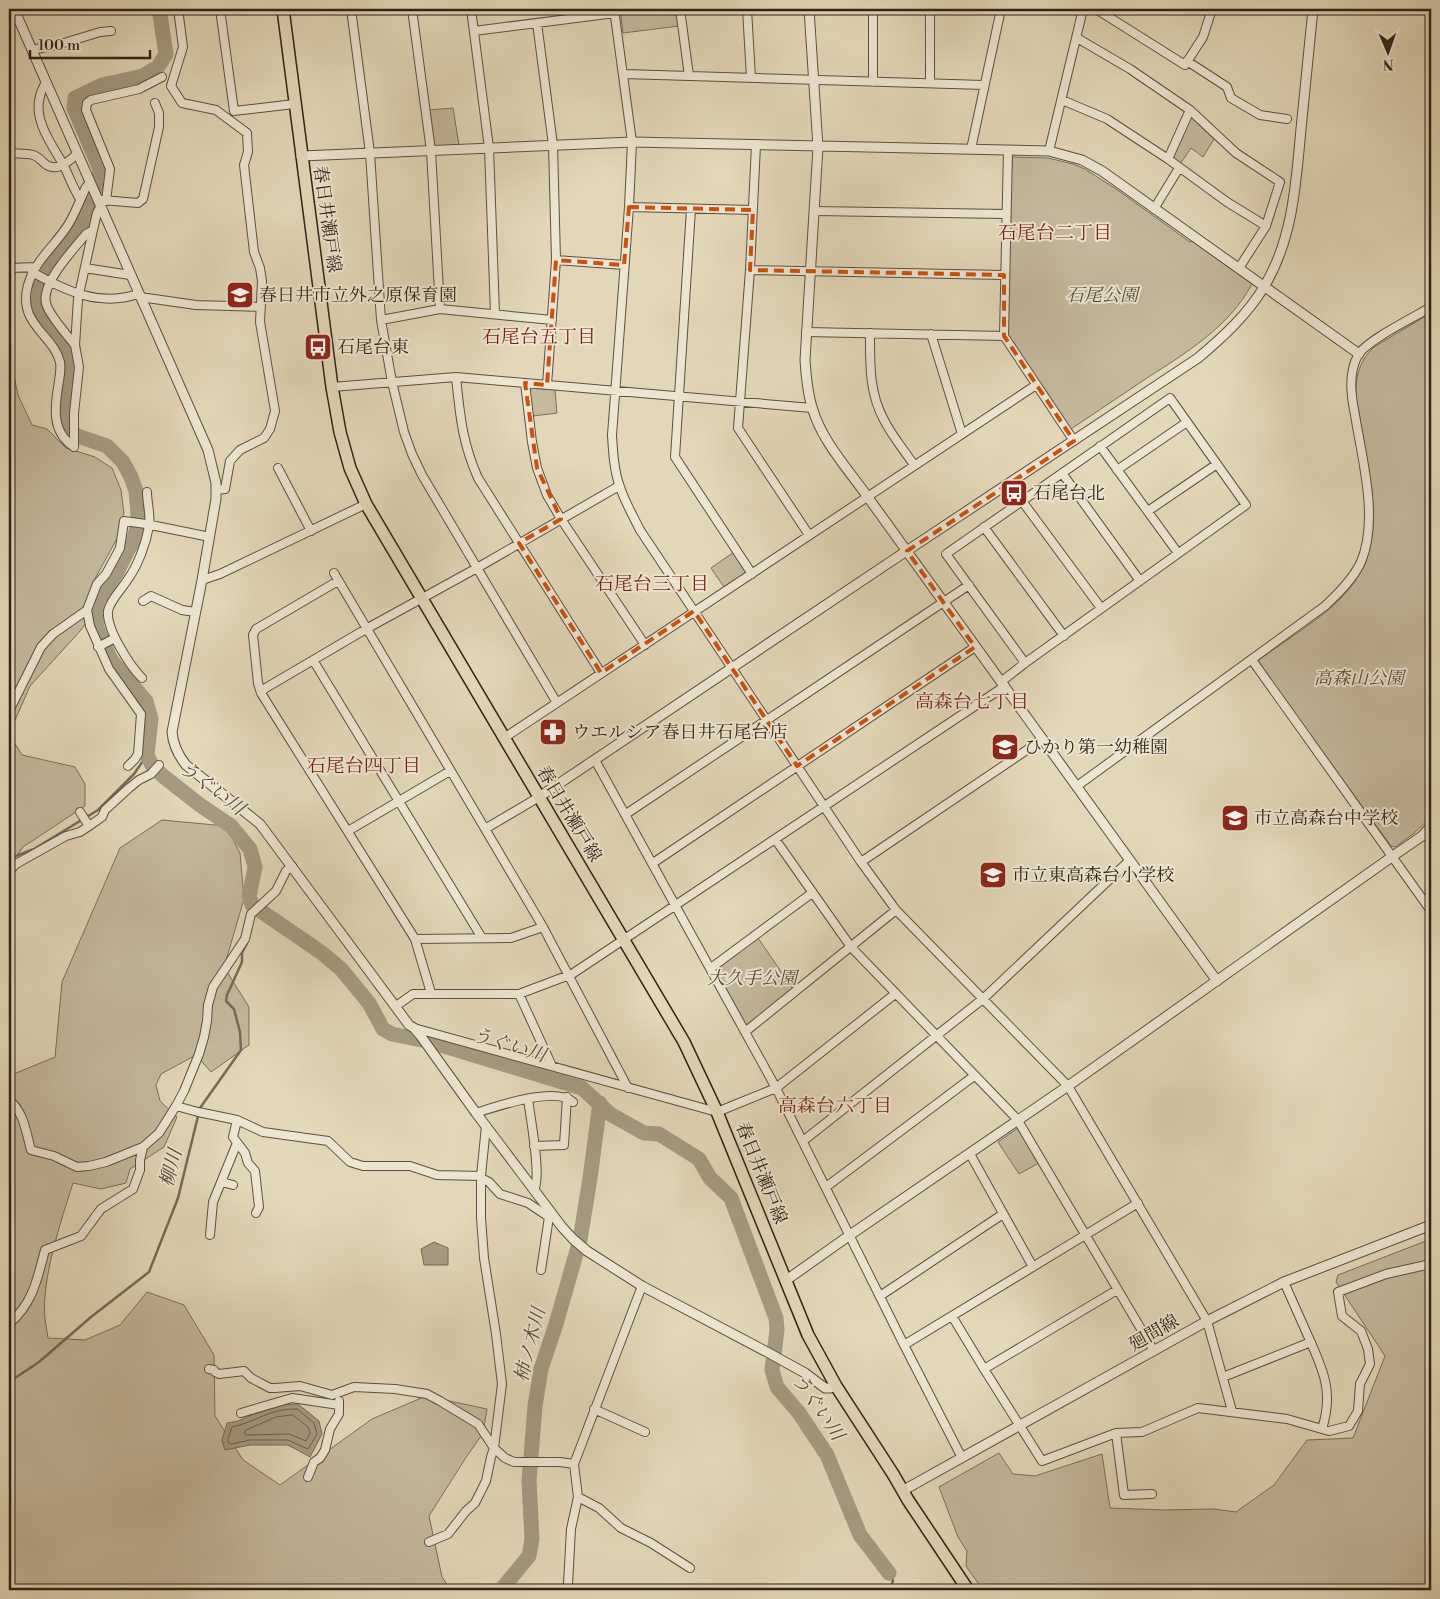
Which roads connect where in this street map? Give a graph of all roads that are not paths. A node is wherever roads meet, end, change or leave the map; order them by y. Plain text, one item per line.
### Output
1 (14, 9) edge
2 (178, 9) edge
3 (220, 9) edge
4 (283, 9) edge
5 (351, 9) edge
6 (412, 9) edge
7 (472, 9) edge
8 (680, 9) edge
9 (747, 9) edge
10 (809, 9) edge
11 (873, 9) edge
12 (930, 9) edge
13 (1001, 9) edge
14 (1083, 9) edge
15 (1096, 9) edge
16 (1212, 9) edge
17 (1313, 9) edge
18 (614, 11) edge
19 (537, 23) junction
20 (111, 31) dead end
21 (474, 31) junction
22 (1077, 38) junction
23 (32, 50) junction
24 (1187, 61) junction
25 (624, 74) junction
26 (689, 76) junction
27 (162, 77) dead end
28 (751, 78) junction
29 (814, 80) junction
30 (46, 82) junction
31 (873, 82) junction
32 (930, 83) junction
33 (984, 85) junction
34 (1062, 100) junction
35 (155, 103) dead end
36 (294, 104) junction
37 (1190, 110) junction
38 (1287, 119) dead end
39 (632, 142) junction
40 (552, 145) junction
41 (756, 146) junction
42 (818, 147) junction
43 (489, 148) junction
44 (971, 149) junction
45 (1008, 150) junction
46 (431, 151) junction
47 (1049, 151) junction
48 (9, 153) edge
49 (370, 153) junction
50 (77, 154) junction
51 (301, 156) junction
52 (1168, 159) junction
53 (63, 165) junction
54 (1179, 168) junction
55 (90, 183) junction
56 (80, 199) junction
57 (101, 202) junction
58 (629, 207) junction
59 (691, 209) junction
60 (1154, 209) junction
61 (753, 210) junction
62 (814, 211) junction
63 (1006, 214) junction
64 (1266, 226) junction
65 (93, 230) junction
66 (556, 260) junction
67 (624, 265) junction
68 (9, 268) edge
69 (84, 268) junction
70 (1240, 268) junction
71 (34, 269) junction
72 (750, 270) junction
73 (810, 272) junction
74 (130, 275) junction
75 (1004, 275) junction
76 (50, 283) junction
77 (1265, 286) junction
78 (79, 294) junction
79 (139, 295) junction
80 (261, 307) junction
81 (1431, 307) edge
82 (440, 309) junction
83 (495, 314) junction
84 (381, 320) junction
85 (552, 320) junction
86 (806, 332) junction
87 (870, 333) junction
88 (931, 334) junction
89 (1004, 336) junction
90 (75, 345) junction
91 (1359, 354) junction
92 (456, 377) junction
93 (392, 382) junction
94 (525, 383) junction
95 (547, 385) junction
96 (1036, 385) junction
97 (332, 387) junction
98 (615, 390) junction
99 (679, 396) junction
100 (740, 401) junction
101 (812, 408) junction
102 (1187, 422) junction
103 (962, 434) junction
104 (1074, 441) junction
105 (1100, 446) junction
106 (1217, 464) junction
107 (914, 465) junction
108 (278, 468) dead end
109 (1117, 470) junction
110 (1062, 473) junction
111 (619, 486) junction
112 (216, 490) junction
113 (146, 492) dead end
114 (867, 496) junction
115 (1022, 500) junction
116 (366, 504) junction
117 (1148, 511) junction
118 (561, 519) junction
119 (148, 524) junction
120 (984, 527) junction
121 (310, 531) junction
122 (809, 535) junction
123 (210, 538) junction
124 (519, 543) junction
125 (907, 551) junction
126 (1178, 553) junction
127 (477, 568) junction
128 (334, 573) dead end
129 (752, 574) junction
130 (202, 580) junction
131 (338, 581) junction
132 (1140, 581) junction
133 (968, 585) junction
134 (421, 599) junction
135 (143, 600) dead end
136 (943, 601) junction
137 (1101, 608) junction
138 (87, 610) junction
139 (694, 611) junction
140 (195, 612) junction
141 (366, 629) junction
142 (1064, 636) junction
143 (115, 638) junction
144 (644, 645) junction
145 (98, 647) junction
146 (975, 648) junction
147 (313, 660) junction
148 (1252, 660) junction
149 (1026, 663) junction
150 (732, 668) junction
151 (601, 673) junction
152 (142, 678) dead end
153 (1003, 683) junction
154 (261, 693) junction
155 (557, 703) junction
156 (9, 710) edge
157 (766, 721) junction
158 (504, 738) junction
159 (1043, 739) junction
160 (595, 760) junction
161 (159, 765) dead end
162 (128, 766) dead end
163 (797, 766) junction
164 (450, 770) junction
165 (1077, 786) junction
166 (539, 797) junction
167 (399, 801) junction
168 (824, 807) junction
169 (80, 812) dead end
170 (626, 814) junction
171 (89, 826) junction
172 (1431, 826) edge
173 (485, 829) junction
174 (348, 831) junction
175 (775, 839) junction
176 (1393, 856) junction
177 (1130, 860) junction
178 (861, 862) junction
179 (652, 863) junction
180 (292, 866) junction
181 (9, 871) edge
182 (812, 893) junction
183 (676, 905) junction
184 (896, 910) junction
185 (1431, 911) edge
186 (543, 927) junction
187 (482, 938) junction
188 (415, 939) junction
189 (624, 940) junction
190 (851, 947) junction
191 (711, 968) junction
192 (569, 975) junction
193 (1217, 981) junction
194 (430, 993) junction
195 (519, 994) junction
196 (895, 994) junction
197 (984, 998) junction
198 (396, 1006) junction
199 (745, 1032) junction
200 (420, 1035) junction
201 (936, 1036) junction
202 (552, 1066) junction
203 (974, 1076) junction
204 (1068, 1086) junction
205 (628, 1088) junction
206 (776, 1088) junction
207 (528, 1099) junction
208 (9, 1100) edge
209 (176, 1106) junction
210 (717, 1112) junction
211 (476, 1113) junction
212 (237, 1120) junction
213 (1017, 1120) junction
214 (486, 1126) junction
215 (803, 1141) junction
216 (237, 1143) junction
217 (534, 1146) junction
218 (143, 1147) junction
219 (970, 1154) junction
220 (481, 1177) junction
221 (222, 1182) junction
222 (233, 1185) dead end
223 (826, 1187) junction
224 (534, 1190) junction
225 (1138, 1203) junction
226 (256, 1213) dead end
227 (1003, 1214) junction
228 (551, 1215) junction
229 (1431, 1225) edge
230 (210, 1235) dead end
231 (850, 1235) junction
232 (1085, 1235) junction
233 (1431, 1264) edge
234 (1033, 1267) junction
235 (541, 1270) dead end
236 (785, 1281) junction
237 (1284, 1282) junction
238 (642, 1286) junction
239 (1118, 1290) junction
240 (880, 1296) junction
241 (952, 1316) junction
242 (1207, 1321) junction
243 (9, 1324) edge
244 (1310, 1342) junction
245 (904, 1346) junction
246 (1154, 1351) junction
247 (984, 1369) junction
248 (208, 1370) dead end
249 (1223, 1377) junction
250 (836, 1386) junction
251 (338, 1394) junction
252 (340, 1405) junction
253 (594, 1409) junction
254 (1232, 1411) junction
255 (241, 1413) dead end
256 (1020, 1426) junction
257 (1322, 1429) junction
258 (645, 1432) dead end
259 (1116, 1433) junction
260 (494, 1448) junction
261 (962, 1458) junction
262 (574, 1464) junction
263 (308, 1477) dead end
264 (902, 1491) junction
265 (1152, 1494) dead end
266 (578, 1497) junction
267 (429, 1542) dead end
268 (690, 1568) dead end
269 (568, 1584) dead end
270 (968, 1590) edge

1 - 23 street
2 - 80 street
3 - 36 street
4 - 36 main road, 春日井瀬戸線
5 - 49 street
6 - 46 street
7 - 21 street
8 - 26 street
9 - 28 street
10 - 29 street
11 - 31 street
12 - 32 street
13 - 33 street
14 - 22 street
15 - 24 street
16 - 24 street
17 - 77 street
18 - 19 street
18 - 25 street
19 - 21 street
19 - 40 street
20 - 23 street
21 - 43 street
22 - 34 street
22 - 37 street
23 - 30 street
24 - 38 street
25 - 26 street
25 - 39 street
26 - 28 street
27 - 57 street
28 - 29 street
29 - 31 street
29 - 42 street
30 - 50 street
30 - 53 street
31 - 32 street
32 - 33 street
33 - 44 street
34 - 47 street
34 - 52 street
35 - 57 street
36 - 51 main road, 春日井瀬戸線
37 - 52 street
37 - 64 street
39 - 40 street
39 - 41 street
39 - 58 street
40 - 43 street
40 - 66 street
41 - 42 street
41 - 61 street
42 - 44 street
42 - 62 street
43 - 46 street
43 - 83 street
44 - 45 street
45 - 47 street
45 - 63 street
46 - 49 street
46 - 82 street
47 - 60 street
48 - 53 street
49 - 51 street
49 - 84 street
50 - 53 street
50 - 55 street
51 - 97 main road, 春日井瀬戸線
52 - 54 street
53 - 56 street
54 - 60 street
54 - 64 street
55 - 56 street
55 - 57 street
56 - 71 street
57 - 65 street
57 - 74 street
58 - 59 street
58 - 67 street
59 - 61 street
59 - 99 street
60 - 70 street
61 - 72 street
62 - 63 street
62 - 73 street
63 - 75 street
64 - 70 street
65 - 69 street
65 - 76 street
66 - 67 street
66 - 85 street
67 - 98 street
68 - 71 street
69 - 74 street
69 - 78 street
70 - 77 street
71 - 76 street
71 - 90 street
72 - 73 street
72 - 100 street
73 - 75 street
73 - 86 street
74 - 79 street
75 - 89 street
76 - 78 street
76 - 90 street
77 - 91 street
77 - 104 street
78 - 79 street
78 - 90 street
79 - 80 street
79 - 112 street
80 - 112 street
81 - 91 street
82 - 83 street
82 - 84 street
83 - 85 street
84 - 93 street
85 - 95 street
86 - 87 street
86 - 101 street
87 - 88 street
87 - 107 street
88 - 89 street
88 - 103 street
89 - 96 street
91 - 148 street
92 - 93 street
92 - 94 street
92 - 124 street
93 - 97 street
93 - 127 street
94 - 95 street
94 - 118 street
95 - 98 street
96 - 103 street
96 - 104 street
97 - 116 main road, 春日井瀬戸線
98 - 99 street
98 - 111 street
99 - 100 street
99 - 129 street
100 - 101 street
100 - 122 street
101 - 114 street
102 - 105 street
102 - 106 street
102 - 109 street
103 - 107 street
104 - 125 street
105 - 109 street
105 - 110 street
106 - 117 street
106 - 126 street
107 - 114 street
108 - 121 street
109 - 117 street
110 - 115 street
110 - 132 street
111 - 118 street
111 - 139 street
112 - 123 street
113 - 119 street
114 - 122 street
114 - 125 street
115 - 120 street
115 - 137 street
116 - 121 street
116 - 134 main road, 春日井瀬戸線
117 - 126 street
118 - 124 street
118 - 144 street
119 - 123 street
119 - 138 street
119 - 143 street
120 - 133 street
120 - 142 street
121 - 130 street
122 - 129 street
123 - 130 street
124 - 127 street
124 - 151 street
125 - 136 street
125 - 150 street
126 - 132 street
127 - 134 street
127 - 155 street
128 - 131 street
129 - 139 street
130 - 140 street
131 - 141 street
131 - 154 street
132 - 137 street
133 - 136 street
133 - 149 street
134 - 141 street
134 - 158 main road, 春日井瀬戸線
135 - 140 street
136 - 146 street
136 - 157 street
137 - 142 street
138 - 145 street
138 - 156 street
139 - 144 street
139 - 150 street
140 - 180 street
141 - 147 street
141 - 164 street
142 - 149 street
143 - 145 street
143 - 152 street
144 - 151 street
145 - 162 street
146 - 153 street
146 - 163 street
147 - 154 street
147 - 167 street
148 - 165 street
148 - 176 street
149 - 153 street
150 - 157 street
150 - 160 street
151 - 155 street
153 - 159 street
153 - 168 street
154 - 174 street
155 - 158 street
157 - 163 street
157 - 170 street
158 - 166 main road, 春日井瀬戸線
159 - 165 street
159 - 178 street
160 - 166 street
160 - 170 street
161 - 171 street
163 - 168 street
163 - 179 street
164 - 167 street
164 - 173 street
165 - 177 street
166 - 173 street
166 - 189 main road, 春日井瀬戸線
167 - 174 street
167 - 187 street
168 - 175 street
168 - 178 street
169 - 171 street
170 - 179 street
171 - 181 street
172 - 176 street
173 - 186 street
174 - 188 street
175 - 182 street
175 - 183 street
176 - 185 street
176 - 193 street
177 - 193 street
177 - 197 street
178 - 184 street
179 - 183 street
180 - 198 street
180 - 209 street
182 - 190 street
182 - 191 street
183 - 189 street
183 - 191 street
184 - 190 street
184 - 197 street
186 - 187 street
186 - 192 street
187 - 188 street
188 - 194 street
189 - 192 street
189 - 210 main road, 春日井瀬戸線
190 - 196 street
190 - 199 street
191 - 199 street
192 - 195 street
192 - 205 street
193 - 204 street
194 - 195 street
194 - 198 street
195 - 202 street
196 - 201 street
196 - 206 street
197 - 201 street
197 - 204 street
198 - 200 street
199 - 206 street
200 - 202 street
200 - 211 street
201 - 203 street
201 - 215 street
202 - 205 street
203 - 213 street
203 - 223 street
204 - 213 street
204 - 225 street
205 - 210 street
206 - 210 street
206 - 215 street
207 - 211 street
207 - 217 street
207 - 217 street
208 - 218 street
209 - 212 street
209 - 218 street
210 - 236 main road, 春日井瀬戸線
211 - 214 street
212 - 216 street
212 - 220 street
213 - 219 street
213 - 232 street
214 - 220 street
214 - 224 street
215 - 223 street
216 - 221 street
216 - 226 street
217 - 224 street
218 - 243 street
219 - 227 street
219 - 231 street
220 - 228 street
220 - 260 street
221 - 222 street
221 - 230 street
223 - 231 street
224 - 228 street
225 - 232 street
225 - 242 street
227 - 234 street
227 - 240 street
228 - 235 street
228 - 238 street
229 - 237 street, 廻間線
231 - 236 street
231 - 240 street
232 - 234 street
232 - 239 street
233 - 257 street
234 - 241 street
236 - 250 main road, 春日井瀬戸線
237 - 242 street, 廻間線
237 - 244 street
238 - 250 street
238 - 253 street
239 - 246 street
239 - 247 street
240 - 245 street
241 - 245 street
241 - 247 street
242 - 246 street, 廻間線
242 - 249 street
244 - 249 street
244 - 257 street
245 - 261 street
246 - 256 street, 廻間線
247 - 256 street
248 - 251 street
249 - 254 street
250 - 264 main road, 春日井瀬戸線
251 - 252 street
251 - 260 street
252 - 255 street
252 - 263 street
253 - 258 street
253 - 262 street
254 - 257 street
254 - 259 street
256 - 259 street
256 - 261 street, 廻間線
259 - 265 street
260 - 262 street
260 - 267 street
261 - 264 street, 廻間線
262 - 266 street
264 - 270 main road, 春日井瀬戸線
266 - 268 street
266 - 269 street

